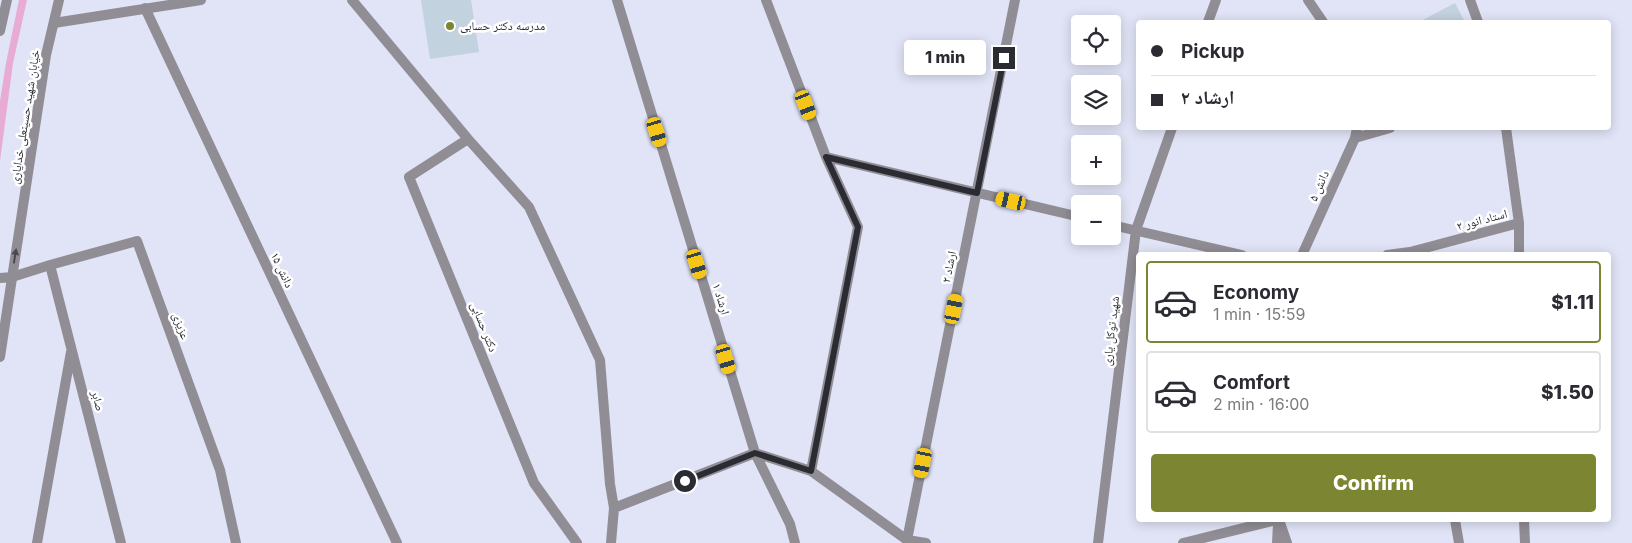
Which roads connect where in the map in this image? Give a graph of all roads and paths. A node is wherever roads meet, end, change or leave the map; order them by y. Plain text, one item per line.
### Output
1 (7, 0) edge
2 (58, 0) edge
3 (201, 0) edge
4 (352, 0) edge
5 (617, 0) edge
6 (766, 0) edge
7 (1015, 0) edge
8 (1216, 0) edge
9 (1308, 0) edge
10 (1470, 0) edge
11 (145, 8) junction
12 (1209, 20) edge
13 (1322, 20) edge
14 (1477, 20) edge
15 (54, 23) junction
16 (0, 31) edge
17 (1171, 130) edge
18 (1376, 130) edge
19 (1506, 130) edge
20 (1356, 133) edge
21 (468, 139) junction
22 (826, 157) junction
23 (977, 193) junction
24 (1071, 215) edge
25 (1518, 223) junction
26 (1121, 227) edge
27 (1136, 230) junction
28 (1229, 252) edge
29 (1303, 252) edge
30 (1414, 252) edge
31 (1519, 252) edge
32 (50, 265) junction
33 (12, 277) junction
34 (0, 278) edge
35 (71, 349) junction
36 (0, 356) edge
37 (755, 453) junction
38 (811, 471) junction
39 (614, 508) junction
40 (1269, 522) edge
41 (1277, 522) edge
42 (1278, 522) edge
43 (1455, 522) edge
44 (1524, 522) edge
45 (907, 540) junction
46 (37, 543) edge
47 (121, 543) edge
48 (236, 543) edge
49 (397, 543) edge
50 (577, 543) edge
51 (611, 543) edge
52 (795, 543) edge
53 (926, 543) edge
54 (1098, 543) edge
55 (1183, 543) edge
56 (1277, 543) edge
57 (1287, 543) edge
58 (1459, 543) edge
59 (1525, 543) edge

1 - 16 street
2 - 15 street, خیابان شهید حسینعلی خدایاری
3 - 11 street
4 - 21 street
5 - 37 street, ارشاد ۱
6 - 22 street
7 - 23 street, ارشاد ۲
8 - 12 street
9 - 13 street
10 - 14 street
11 - 15 street
11 - 49 street, دانش ۱۵
33 -> 15 street, خیابان شهید حسینعلی خدایاری
17 - 27 street, شهید توکل یاری
18 - 20 street
19 - 25 street, استاد انور ۲
20 - 29 street, دانش ۵
21 - 39 street
21 - 50 street, دکتر حسابی
22 - 23 street
22 - 38 street
23 - 24 street
23 - 45 street, ارشاد ۲
25 - 30 street, استاد انور ۲
25 - 31 street
26 - 27 street
27 - 28 street
27 - 54 street, شهید توکل یاری
32 - 33 street, عزیزی
32 - 35 street, صابر
32 - 48 street, عزیزی
33 - 34 street, عزیزی
33 - 36 street, خیابان شهید حسینعلی خدایاری
35 - 46 street
35 - 47 street, صابر
37 - 38 street
37 - 39 street
37 - 52 street, ارشاد ۱
38 - 45 street
39 - 51 street
40 - 55 street
41 - 56 street
42 - 57 street
43 - 58 street
44 - 59 street
45 - 53 street

